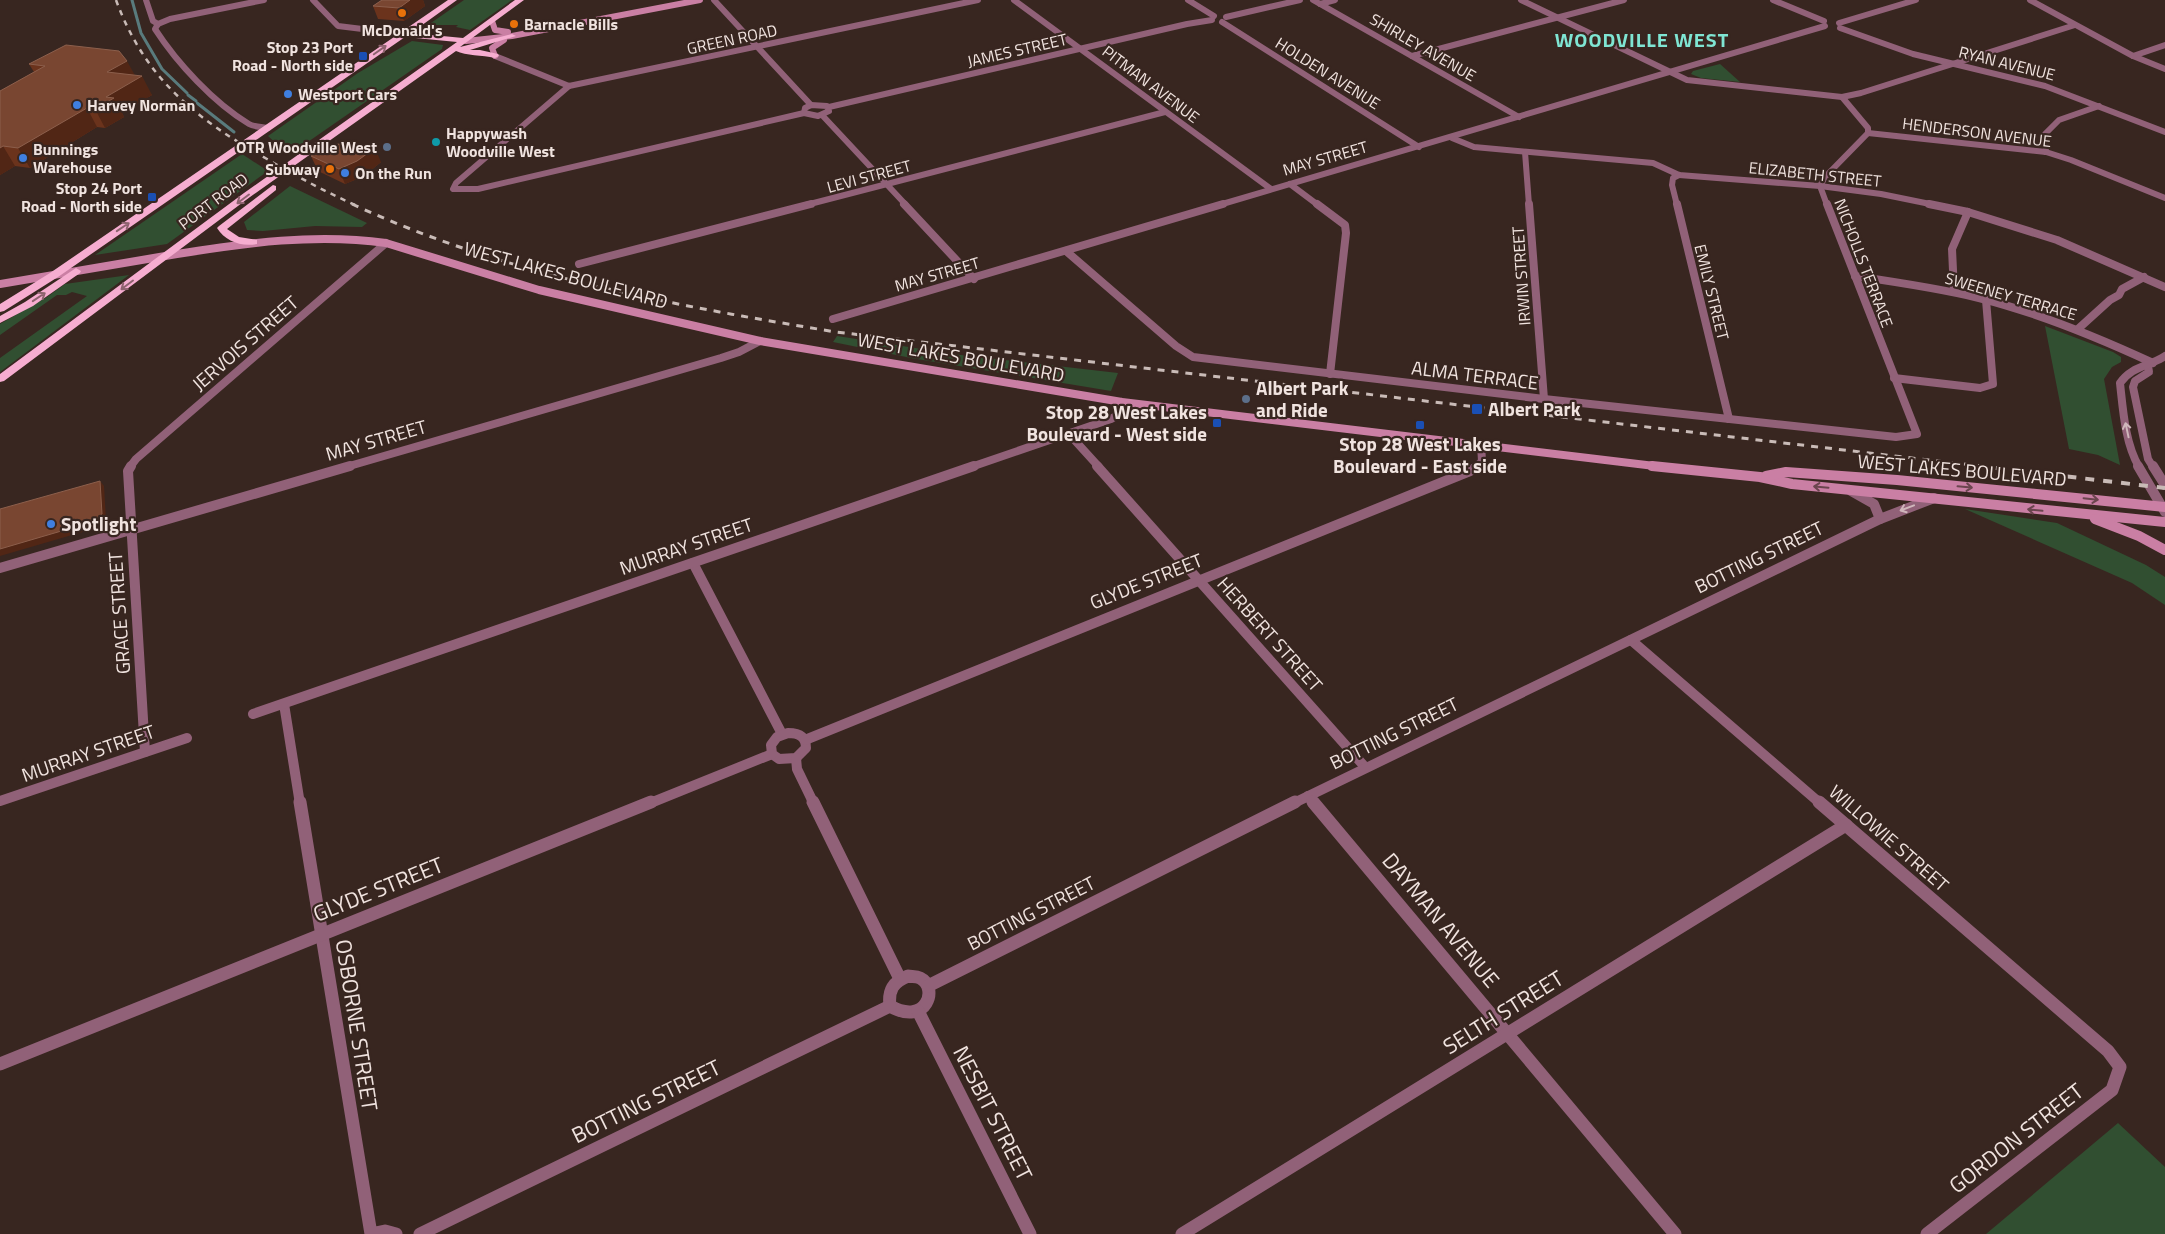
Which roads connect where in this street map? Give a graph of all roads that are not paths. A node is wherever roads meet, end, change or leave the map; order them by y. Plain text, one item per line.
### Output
1 (146, 0) edge
2 (264, 0) edge
3 (313, 0) edge
4 (453, 0) edge
5 (520, 0) edge
6 (671, 0) edge
7 (700, 0) edge
8 (714, 0) edge
9 (978, 0) edge
10 (1014, 0) edge
11 (1188, 0) edge
12 (1300, 0) edge
13 (1313, 0) edge
14 (1335, 0) edge
15 (1521, 0) edge
16 (1624, 0) edge
17 (1773, 0) edge
18 (1911, 0) edge
19 (2030, 0) edge
20 (1320, 4) junction
21 (1213, 18) junction
22 (1558, 18) junction
23 (1224, 20) junction
24 (492, 21) junction
25 (158, 24) junction
26 (1825, 24) junction
27 (1839, 25) junction
28 (2075, 25) junction
29 (359, 28) junction
30 (411, 29) junction
31 (403, 34) junction
32 (510, 34) junction
33 (470, 38) junction
34 (2165, 45) edge
35 (758, 47) junction
36 (1081, 49) junction
37 (495, 56) junction
38 (1412, 56) junction
39 (2133, 56) junction
40 (438, 58) junction
41 (1953, 64) junction
42 (2165, 69) edge
43 (1669, 73) junction
44 (569, 86) junction
45 (1842, 97) junction
46 (811, 105) junction
47 (370, 106) junction
48 (2099, 106) junction
49 (829, 107) junction
50 (1165, 112) junction
51 (804, 113) junction
52 (822, 115) junction
53 (1520, 117) junction
54 (268, 128) junction
55 (2165, 132) edge
56 (1868, 133) junction
57 (1452, 138) junction
58 (1419, 147) junction
59 (1525, 152) junction
60 (2046, 152) junction
61 (1679, 175) junction
62 (1290, 184) junction
63 (888, 186) junction
64 (1820, 186) junction
65 (1271, 189) junction
66 (2165, 198) edge
67 (1968, 212) junction
68 (254, 242) junction
69 (386, 243) junction
70 (1066, 251) junction
71 (166, 255) junction
72 (579, 264) dead end
73 (76, 271) junction
74 (54, 275) junction
75 (1855, 276) junction
76 (2144, 277) junction
77 (974, 279) junction
78 (0, 284) edge
79 (2165, 287) edge
80 (1954, 292) junction
81 (0, 295) edge
82 (1986, 300) junction
83 (0, 305) edge
84 (0, 309) edge
85 (833, 319) dead end
86 (0, 320) edge
87 (2078, 329) junction
88 (760, 341) junction
89 (2165, 356) edge
90 (2151, 365) junction
91 (1330, 374) junction
92 (1894, 378) junction
93 (0, 379) edge
94 (1544, 399) junction
95 (1122, 402) junction
96 (1729, 419) junction
97 (1069, 434) junction
98 (1917, 434) joint
99 (1481, 444) junction
100 (128, 471) joint
101 (1760, 477) junction
102 (2165, 485) edge
103 (1848, 489) junction
104 (1934, 498) junction
105 (2164, 508) edge
106 (2083, 515) junction
107 (1880, 519) junction
108 (2165, 522) edge
109 (132, 530) junction
110 (2165, 550) edge
111 (693, 563) junction
112 (0, 568) edge
113 (1199, 580) junction
114 (1631, 640) junction
115 (284, 704) junction
116 (253, 714) dead end
117 (782, 734) junction
118 (187, 738) dead end
119 (805, 740) junction
120 (146, 752) junction
121 (772, 754) junction
122 (796, 758) junction
123 (1365, 768) junction
124 (1308, 796) junction
125 (0, 801) edge
126 (1846, 825) junction
127 (322, 933) junction
128 (900, 979) junction
129 (928, 986) junction
130 (890, 1006) junction
131 (918, 1011) junction
132 (1508, 1033) junction
133 (0, 1064) edge
134 (2120, 1067) joint
135 (371, 1234) edge
136 (396, 1234) edge
137 (420, 1234) edge
138 (1030, 1234) edge
139 (1182, 1234) edge
140 (1675, 1234) edge
141 (1927, 1234) edge

1 - 25 street
2 - 25 street
3 - 29 street
4 - 30 highway, PORT ROAD
5 - 24 highway, PORT ROAD
6 - 32 main road
7 - 32 main road
8 - 35 street
9 - 35 street, GREEN ROAD
10 - 36 street, PITMAN AVENUE
11 - 21 street
12 - 23 street
13 - 20 street, SHIRLEY AVENUE
14 - 20 street
15 - 22 street
16 - 22 street
17 - 26 street
18 - 27 street
19 - 28 street
20 - 38 street, SHIRLEY AVENUE
21 - 23 street
21 - 36 street, JAMES STREET
22 - 38 street
22 - 43 street
23 - 58 street, HOLDEN AVENUE
24 - 32 main road
24 - 33 highway, PORT ROAD
25 - 54 street
26 - 27 street
26 - 43 street, MAY STREET
27 - 41 street, RYAN AVENUE
28 - 39 street
28 - 41 street
29 - 30 street
29 - 31 street
30 - 31 highway, PORT ROAD
30 - 33 highway
31 - 33 highway
54 -> 31 highway, PORT ROAD
32 - 33 main road
32 - 37 main road
32 - 40 highway
33 - 40 highway, PORT ROAD
34 - 39 street
35 - 44 street, GREEN ROAD
35 - 46 street
36 - 49 street, JAMES STREET
36 - 50 street, PITMAN AVENUE
37 - 40 highway
37 - 44 street
38 - 53 street, SHIRLEY AVENUE
39 - 42 street
40 - 47 highway, PORT ROAD
41 - 45 street
41 - 48 street, RYAN AVENUE
43 - 45 street
43 - 53 street, MAY STREET
44 - 51 street
45 - 56 street
46 - 49 street, JAMES STREET
46 - 51 street
47 - 68 highway
47 -> 71 highway, PORT ROAD
48 - 55 street, RYAN AVENUE
48 - 60 street
49 - 52 street
50 - 63 street, LEVI STREET
50 - 65 street, PITMAN AVENUE
51 - 52 street
52 - 63 street
53 - 57 street, MAY STREET
74 -> 54 highway, PORT ROAD
56 - 60 street, HENDERSON AVENUE
56 - 64 street, NICHOLLS TERRACE
57 - 58 street, MAY STREET
57 - 59 street, ELIZABETH STREET
58 - 62 street, MAY STREET
59 - 61 street, ELIZABETH STREET
59 - 94 street, IRWIN STREET
60 - 66 street, HENDERSON AVENUE
61 - 64 street, ELIZABETH STREET
61 - 96 street, EMILY STREET
62 - 65 street, MAY STREET
62 - 91 street
63 - 72 street, LEVI STREET
63 - 77 street
64 - 67 street, ELIZABETH STREET
64 - 75 street, NICHOLLS TERRACE
65 - 70 street, MAY STREET
67 - 76 street, ELIZABETH STREET
67 - 80 street
68 - 69 main road, WEST LAKES BOULEVARD
68 - 71 main road, WEST LAKES BOULEVARD
69 - 88 main road, WEST LAKES BOULEVARD
69 - 100 street, JERVOIS STREET
70 - 77 street, MAY STREET
70 - 91 street, ALMA TERRACE
71 - 73 main road, WEST LAKES BOULEVARD
71 -> 93 highway, PORT ROAD
73 - 74 main road, WEST LAKES BOULEVARD
86 -> 73 highway
74 - 78 main road, WEST LAKES BOULEVARD
74 - 84 highway, PORT ROAD
75 - 80 street, SWEENEY TERRACE
75 - 92 street, NICHOLLS TERRACE
76 - 79 street, ELIZABETH STREET
76 - 87 street
77 - 85 street, MAY STREET
80 - 82 street, SWEENEY TERRACE
81 - 83 highway
82 - 87 street, SWEENEY TERRACE
82 - 92 street
87 - 90 street, SWEENEY TERRACE
88 - 95 main road, WEST LAKES BOULEVARD
88 - 109 street, MAY STREET
89 - 90 street
90 - 102 street
105 -> 90 street, WEST LAKES BOULEVARD
91 - 94 street, ALMA TERRACE
92 - 98 street, NICHOLLS TERRACE
94 - 96 street, ALMA TERRACE
95 - 97 street, MURRAY STREET
95 - 99 main road, WEST LAKES BOULEVARD
96 - 98 street, ALMA TERRACE
97 - 111 street, MURRAY STREET
97 - 113 street, HERBERT STREET
99 - 101 main road, WEST LAKES BOULEVARD
99 - 113 street, GLYDE STREET
100 - 109 street, GRACE STREET
103 -> 101 main road, WEST LAKES BOULEVARD
101 -> 105 main road, WEST LAKES BOULEVARD
103 - 104 main road, WEST LAKES BOULEVARD
103 - 107 street
106 -> 104 main road, WEST LAKES BOULEVARD
104 -> 107 street, BOTTING STREET
106 - 108 main road, WEST LAKES BOULEVARD
106 - 110 main road, WEST LAKES BOULEVARD
107 - 114 street, BOTTING STREET
109 - 112 street, MAY STREET
109 - 120 street, GRACE STREET
111 - 115 street, MURRAY STREET
111 - 117 street
113 - 119 street, GLYDE STREET
113 - 123 street, HERBERT STREET
114 - 123 street, BOTTING STREET
114 - 126 street, WILLOWIE STREET
115 - 116 street, MURRAY STREET
115 - 127 street, OSBORNE STREET
117 - 119 street
117 - 121 street
118 - 120 street, MURRAY STREET
119 - 122 street
120 - 125 street, MURRAY STREET
121 - 122 street
121 - 127 street, GLYDE STREET
122 - 128 street
123 - 124 street, BOTTING STREET
124 - 129 street, BOTTING STREET
124 - 132 street, DAYMAN AVENUE
126 - 132 street, SELTH STREET
126 - 134 street, WILLOWIE STREET
127 - 133 street, GLYDE STREET
127 - 135 street, OSBORNE STREET
128 - 129 street
128 - 130 street
129 - 131 street
130 - 131 street
130 - 137 street, BOTTING STREET
131 - 138 street, NESBIT STREET
132 - 139 street, SELTH STREET
132 - 140 street, DAYMAN AVENUE
134 - 141 street, GORDON STREET
135 - 136 street

